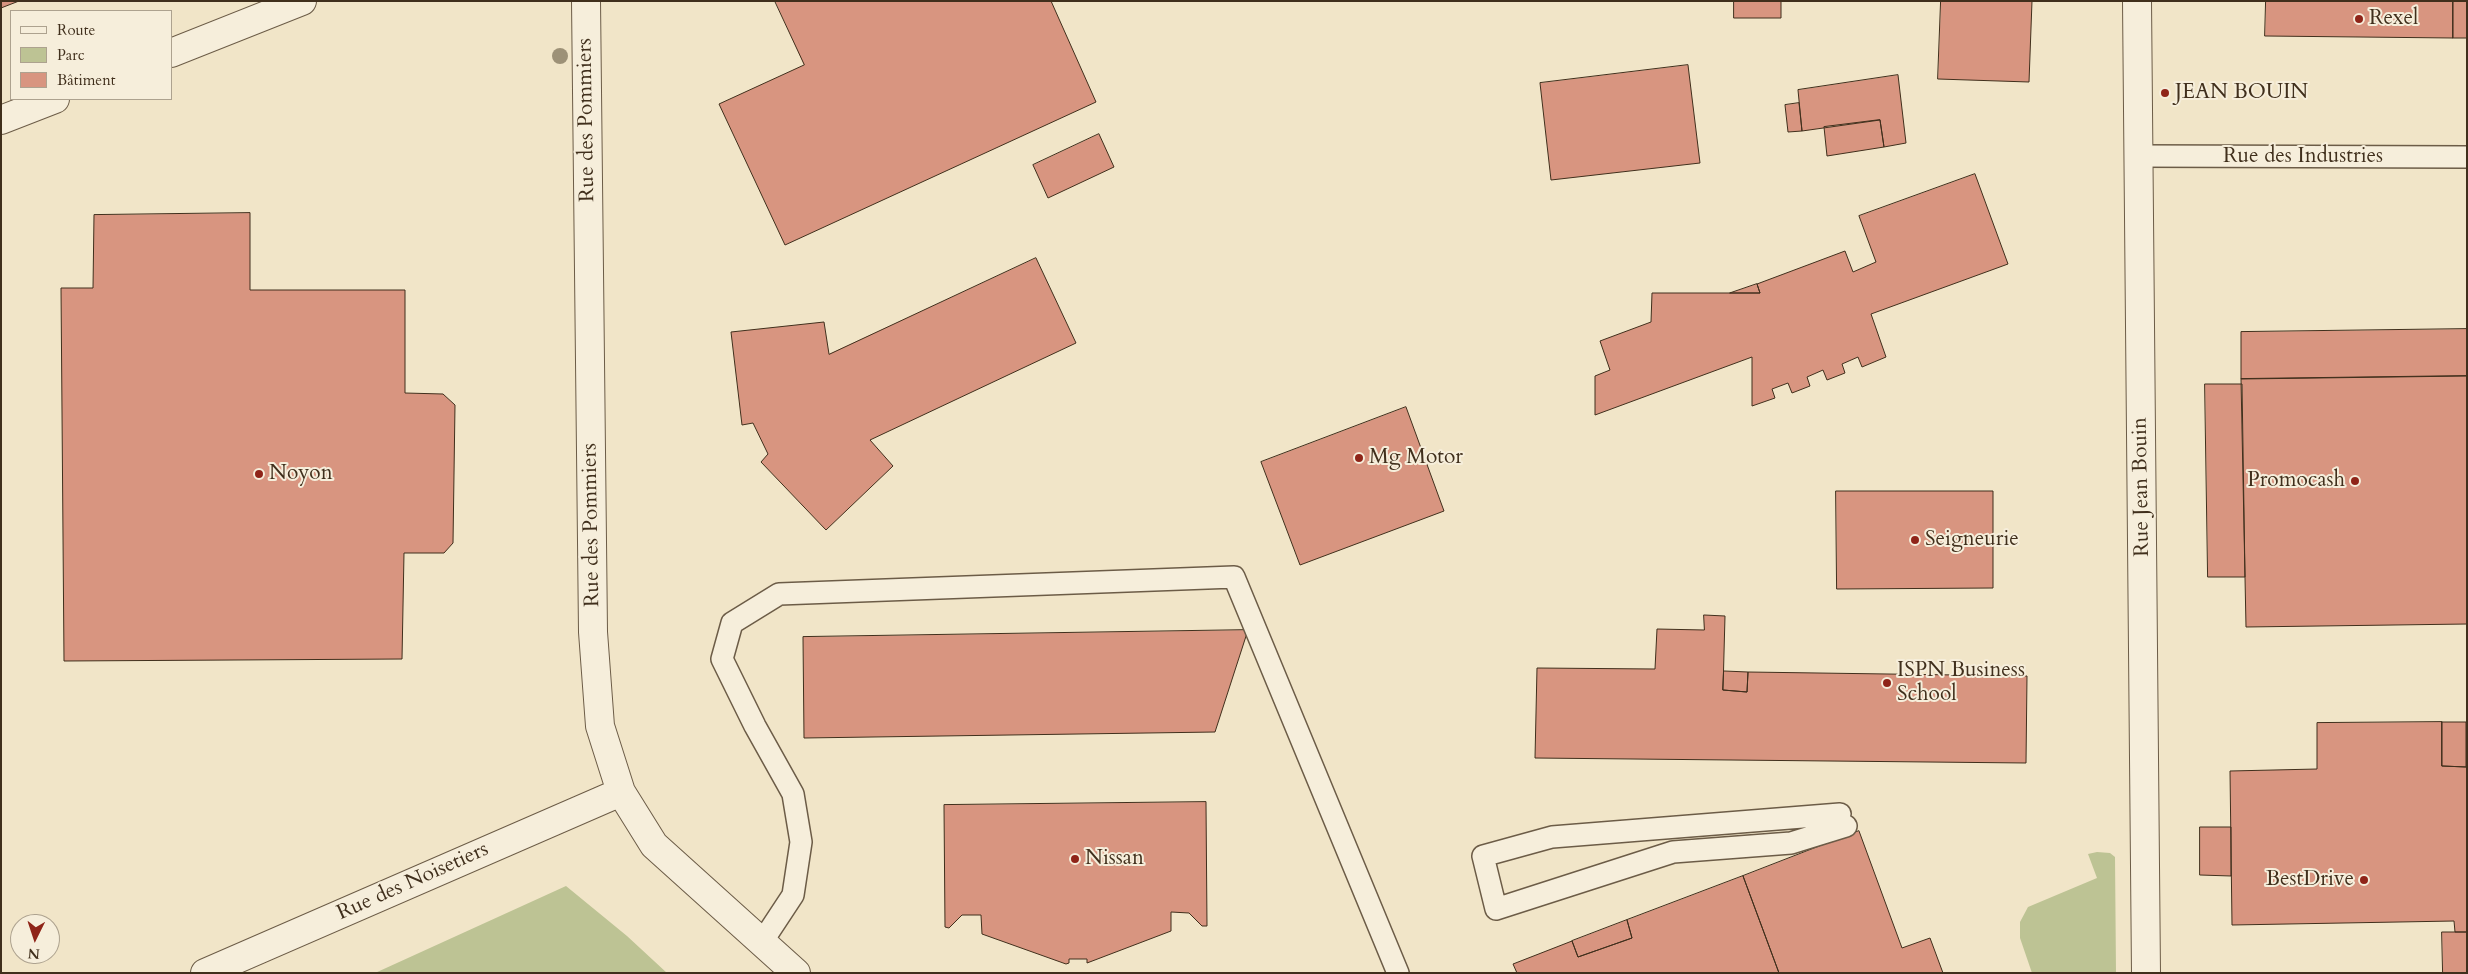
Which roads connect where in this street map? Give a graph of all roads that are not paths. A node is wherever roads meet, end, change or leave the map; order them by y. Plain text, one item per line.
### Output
1 (302, 1) edge
2 (586, 1) edge
3 (2137, 1) edge
4 (172, 53) edge
5 (52, 100) edge
6 (1, 120) edge
7 (2139, 156) junction
8 (2467, 157) edge
9 (621, 792) junction
10 (1843, 820) joint
11 (762, 942) junction
12 (205, 973) edge
13 (796, 973) edge
14 (1398, 973) edge
15 (2146, 973) edge

1 - 4 street
2 - 9 street, Rue des Pommiers
3 - 7 street, Rue Jean Bouin
5 - 6 street
7 - 8 lane, Rue des Industries
7 - 15 street, Rue Jean Bouin
9 - 11 street, Rue des Pommiers
9 - 12 street, Rue des Noisetiers
10 - 10 lane
11 - 13 street, Rue des Pommiers
11 - 14 lane

